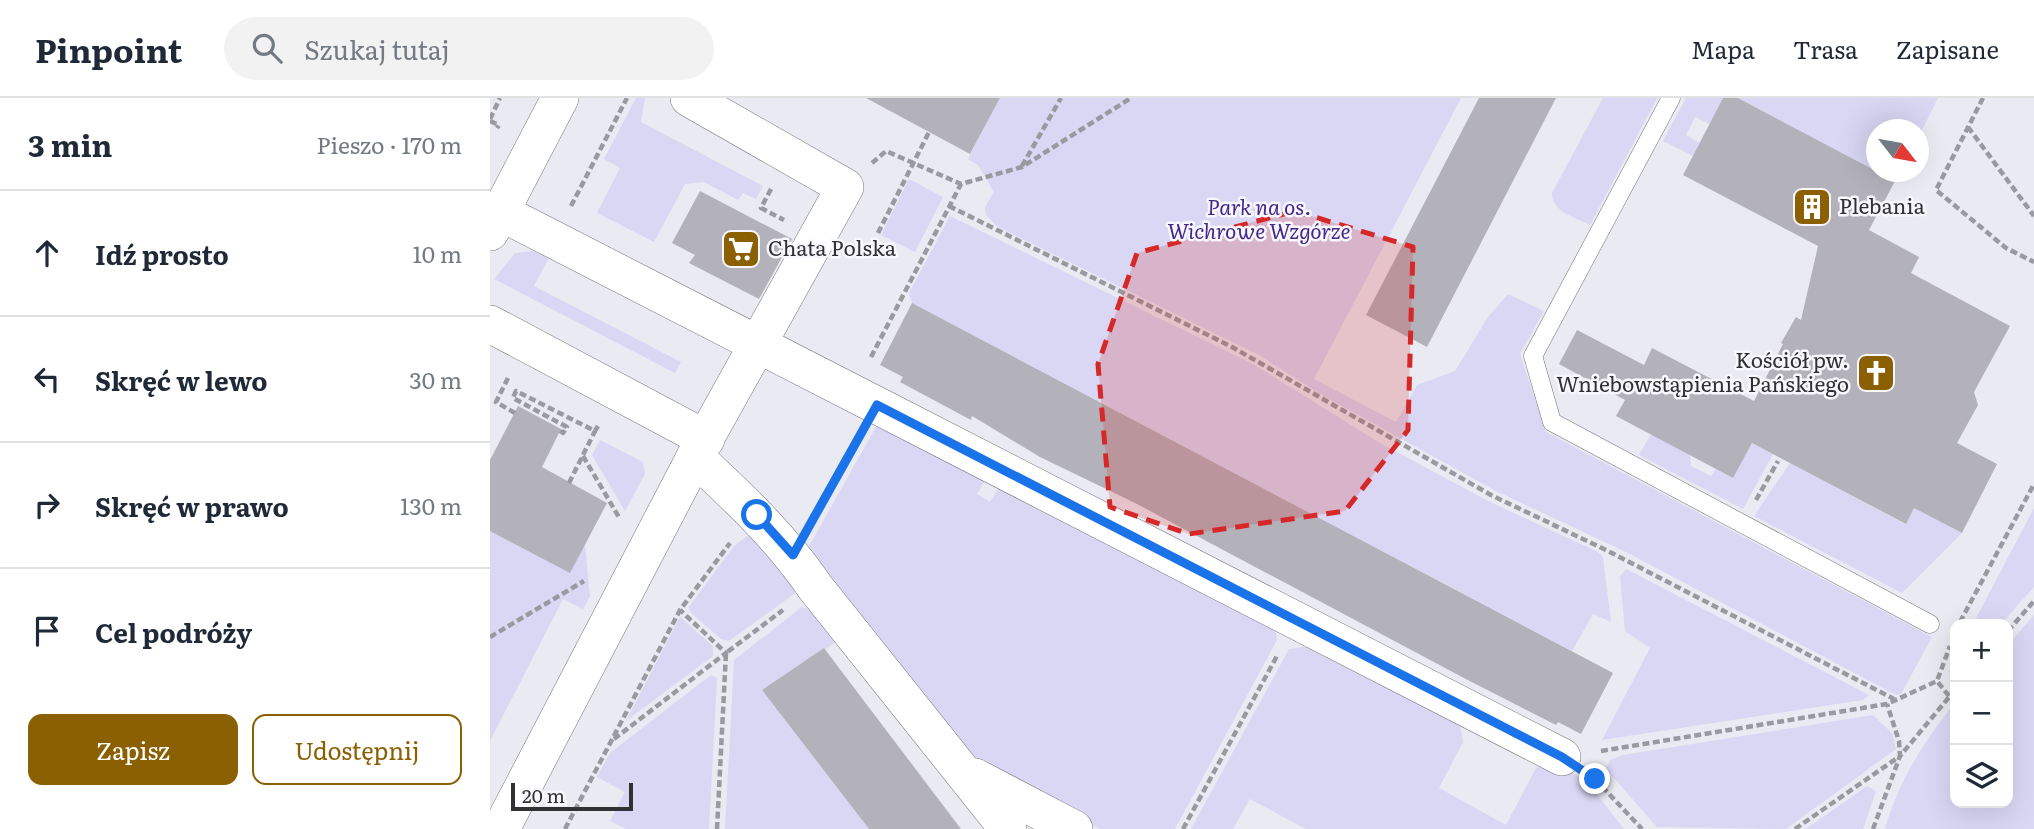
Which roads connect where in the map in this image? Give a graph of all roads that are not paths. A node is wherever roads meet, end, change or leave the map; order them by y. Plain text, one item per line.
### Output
1 (560, 98) edge
2 (688, 98) edge
3 (1671, 98) edge
4 (495, 222) edge
5 (490, 324) edge
6 (759, 346) junction
7 (700, 448) junction
8 (1930, 624) dead end
9 (1562, 757) road end
10 (964, 772) junction
11 (501, 829) edge
12 (1008, 829) edge
13 (1074, 829) edge

1 - 4 street
2 - 6 street
3 - 8 lane
4 - 6 street
5 - 7 street
6 - 7 street
6 - 9 street
7 - 10 street
7 - 11 street
10 - 12 street
10 - 13 street

